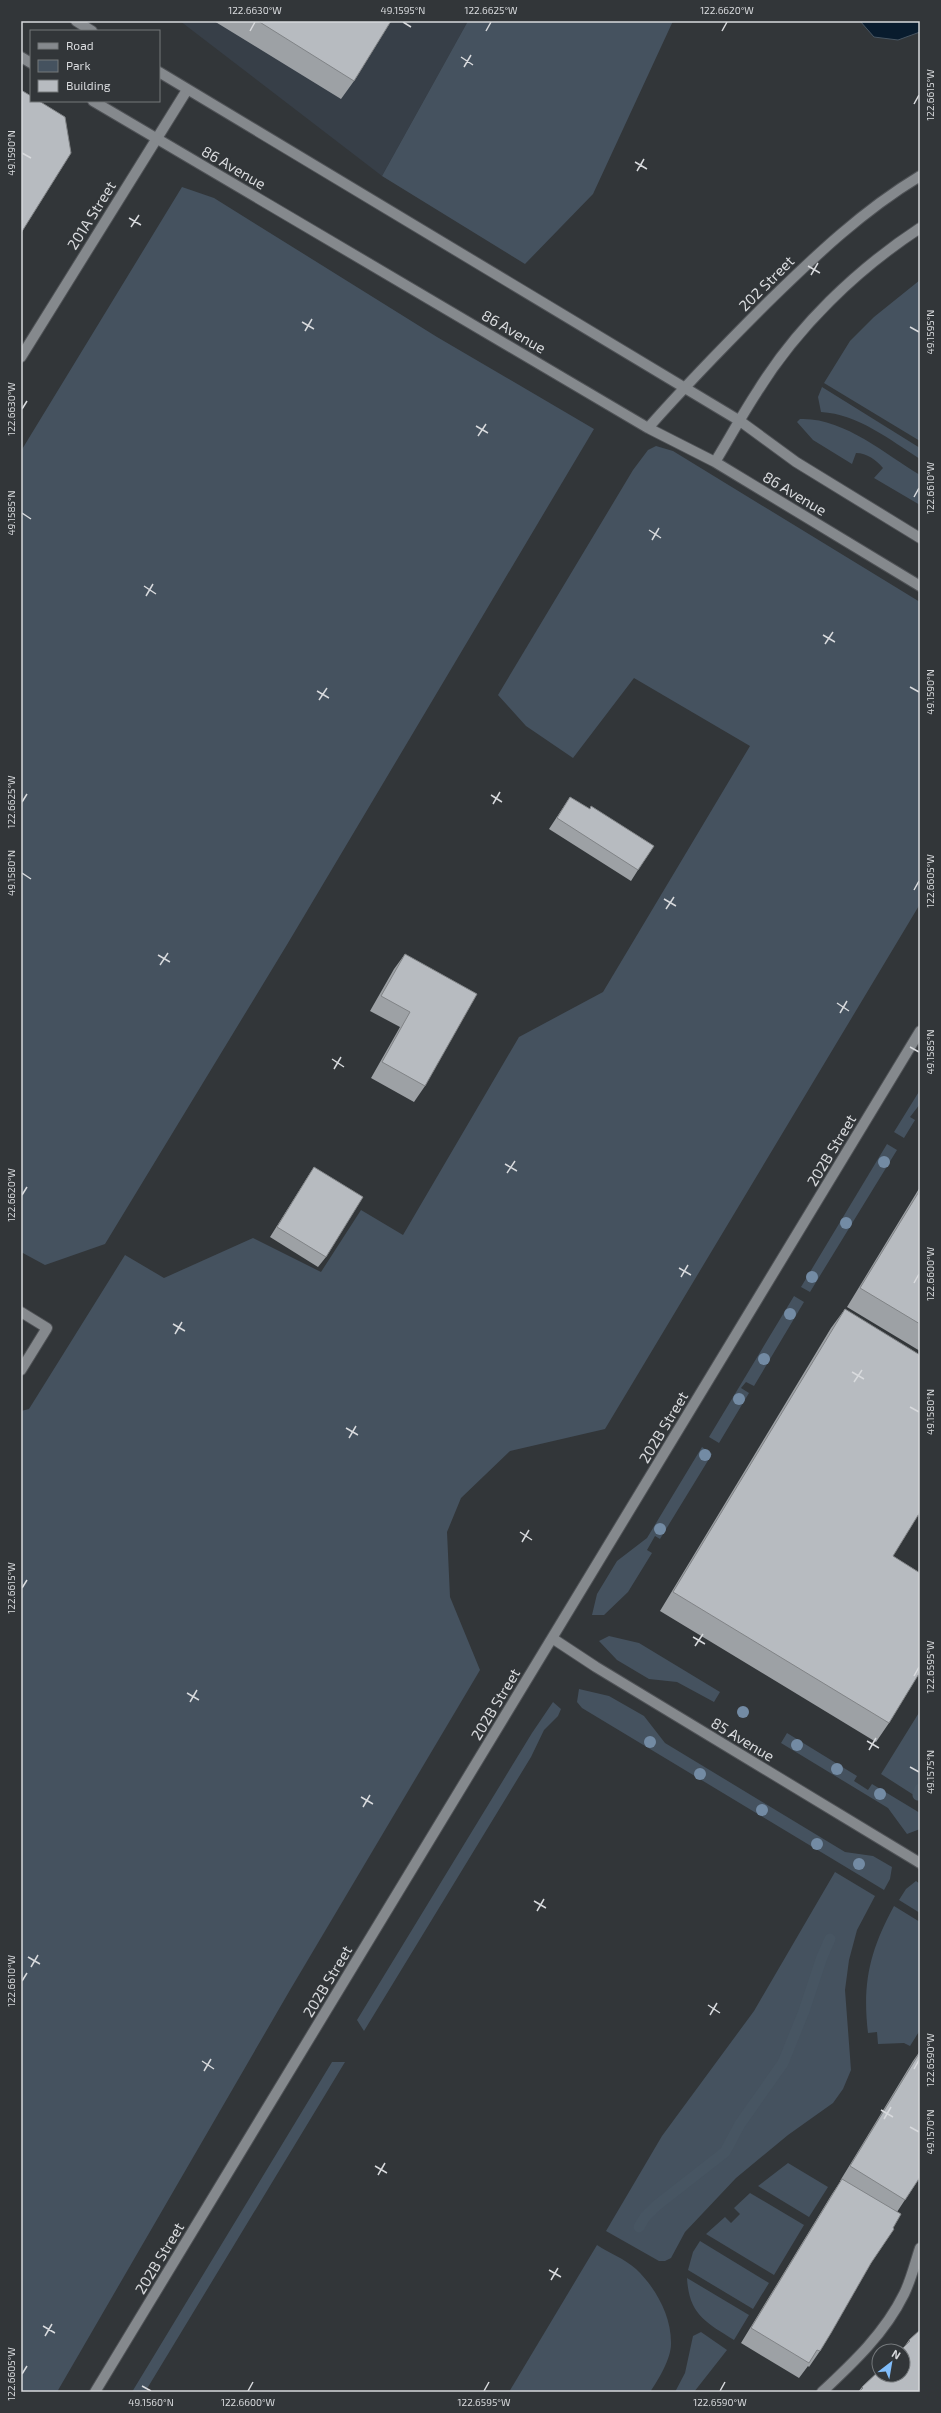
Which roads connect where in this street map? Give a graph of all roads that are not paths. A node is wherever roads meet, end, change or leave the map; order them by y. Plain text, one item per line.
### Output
1 (76, 21) edge
2 (90, 30) edge
3 (21, 57) edge
4 (30, 62) edge
5 (160, 73) edge
6 (187, 90) junction
7 (95, 102) edge
8 (156, 139) junction
9 (920, 176) edge
10 (920, 228) edge
11 (21, 357) edge
12 (684, 388) junction
13 (740, 421) junction
14 (648, 428) junction
15 (715, 462) junction
16 (920, 538) edge
17 (920, 586) edge
18 (920, 1031) edge
19 (21, 1312) edge
20 (21, 1370) edge
21 (552, 1638) junction
22 (920, 1863) edge
23 (920, 2248) edge
24 (95, 2392) edge
25 (822, 2392) edge

1 - 2 street
3 - 4 street
5 - 6 street, 86 Avenue
6 - 8 street, 201A Street
6 - 12 street, 86 Avenue
7 - 8 street, 86 Avenue
8 - 11 street, 201A Street
8 - 14 street, 86 Avenue
9 - 12 street, 202 Street
10 - 13 street
12 - 13 street, 86 Avenue
12 - 14 street, 202 Street
13 - 15 street
13 - 16 street, 86 Avenue
14 - 15 street, 86 Avenue
15 - 17 street, 86 Avenue
18 - 21 street, 202B Street
19 - 20 street
21 - 22 street, 85 Avenue
21 - 24 street, 202B Street
23 - 25 street

